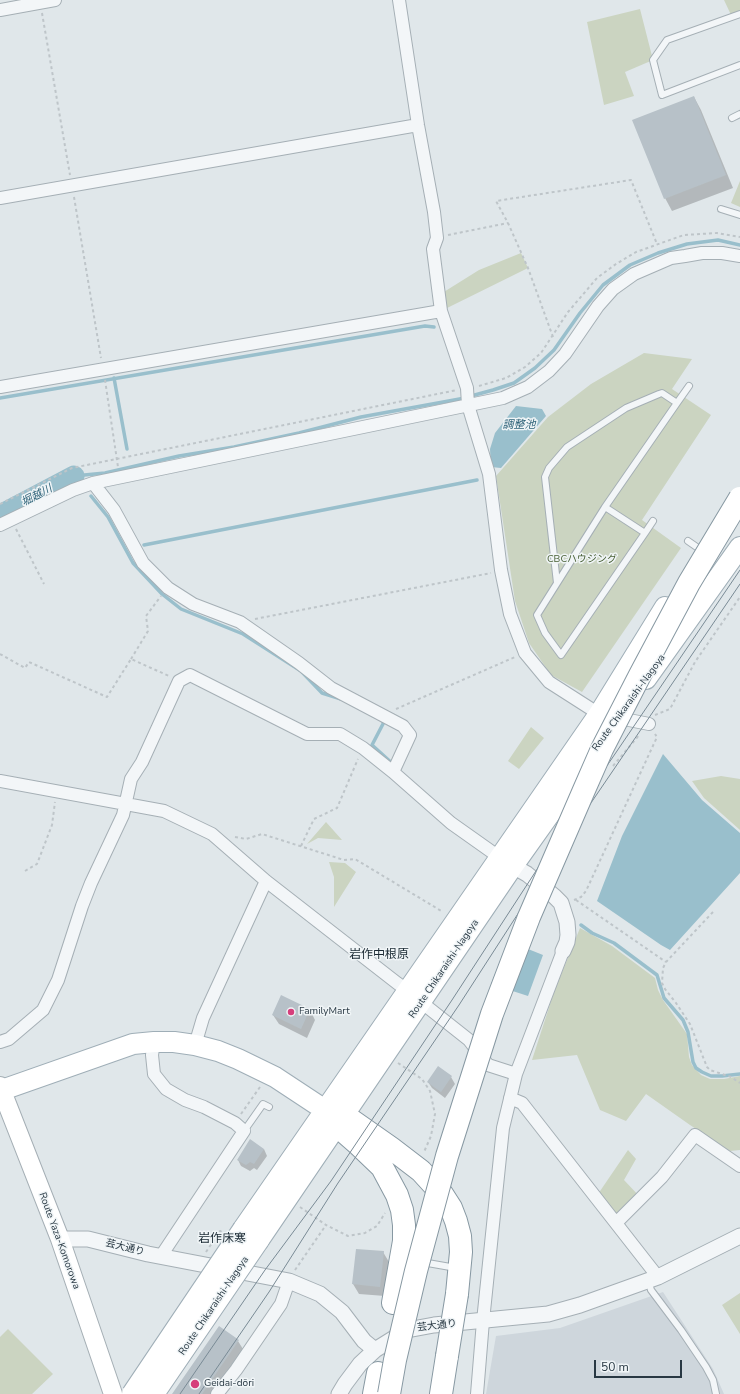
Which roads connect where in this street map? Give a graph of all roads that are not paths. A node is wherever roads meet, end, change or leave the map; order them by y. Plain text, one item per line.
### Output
1 (55, 0) edge
2 (399, 0) edge
3 (40, 1) edge
4 (0, 10) edge
5 (740, 14) edge
6 (740, 65) edge
7 (740, 114) edge
8 (732, 118) dead end
9 (418, 125) junction
10 (0, 198) edge
11 (720, 209) dead end
12 (740, 215) edge
13 (740, 256) edge
14 (441, 311) junction
15 (689, 386) dead end
16 (0, 387) edge
17 (677, 403) junction
18 (468, 405) junction
19 (93, 483) junction
20 (740, 490) edge
21 (740, 498) edge
22 (605, 507) junction
23 (740, 517) edge
24 (653, 521) dead end
25 (0, 525) edge
26 (645, 533) junction
27 (740, 547) edge
28 (557, 583) junction
29 (599, 714) junction
30 (618, 718) junction
31 (649, 724) road end
32 (393, 772) junction
33 (0, 780) edge
34 (126, 804) junction
35 (506, 862) junction
36 (266, 881) junction
37 (564, 951) joint
38 (414, 996) junction
39 (0, 1042) edge
40 (154, 1042) junction
41 (195, 1045) junction
42 (516, 1074) junction
43 (1, 1089) edge
44 (510, 1098) junction
45 (269, 1107) dead end
46 (335, 1117) junction
47 (239, 1127) junction
48 (740, 1166) edge
49 (616, 1223) junction
50 (243, 1235) junction
51 (740, 1236) edge
52 (60, 1239) junction
53 (161, 1256) junction
54 (402, 1258) junction
55 (460, 1269) junction
56 (290, 1278) junction
57 (653, 1278) junction
58 (483, 1321) junction
59 (375, 1350) junction
60 (376, 1384) edge
61 (113, 1394) edge
62 (132, 1394) edge
63 (154, 1394) edge
64 (217, 1394) edge
65 (339, 1394) edge
66 (389, 1394) edge
67 (401, 1394) edge
68 (441, 1394) edge
69 (477, 1394) edge
70 (716, 1394) edge

1 - 3 street
2 - 9 street
3 - 4 street
5 - 6 lane
7 - 8 lane
9 - 10 street
9 - 14 street
11 - 12 lane
13 - 18 street
14 - 16 street
14 - 18 street
15 - 17 lane
17 - 22 lane
17 - 28 lane
18 - 19 street
18 - 29 street
19 - 25 street
19 - 32 street
20 - 29 main road, Route Chikaraishi-Nagoya
21 - 66 highway, bridge
22 - 26 lane
22 - 28 lane
23 - 67 highway
24 - 26 lane
26 - 28 lane
27 - 30 main road, Route Chikaraishi-Nagoya
29 - 30 street
29 - 35 main road, Route Chikaraishi-Nagoya
30 - 31 street
30 - 35 main road, Route Chikaraishi-Nagoya
32 - 34 street
32 - 35 street
33 - 34 street
34 - 36 street
34 - 39 street
35 - 37 street
35 - 38 main road, Route Chikaraishi-Nagoya
35 - 38 main road, Route Chikaraishi-Nagoya
36 - 38 street
36 - 41 street
37 - 42 street
38 - 42 street
38 - 46 main road, Route Chikaraishi-Nagoya
40 - 41 main road
40 - 43 main road
40 - 47 street
41 - 46 main road
42 - 44 street
43 - 52 main road, Route Yaza-Komorowa
44 - 49 street
44 - 58 street
45 - 47 lane
46 - 50 main road, Route Chikaraishi-Nagoya
46 - 54 highway
46 - 55 highway
47 - 53 street
48 - 49 street
49 - 57 street
50 - 62 main road, Route Chikaraishi-Nagoya, bridge
50 - 63 main road, Route Chikaraishi-Nagoya, bridge
51 - 57 street, 芸大通り
52 - 53 street, 芸大通り
52 - 61 main road, Route Yaza-Komorowa
53 - 56 street, 芸大通り
54 - 55 lane
54 - 60 highway
55 - 68 highway, bridge
56 - 59 street, 芸大通り
56 - 64 street
57 - 58 street, 芸大通り
57 - 70 lane
58 - 59 street, 芸大通り
58 - 69 street
59 - 65 street

